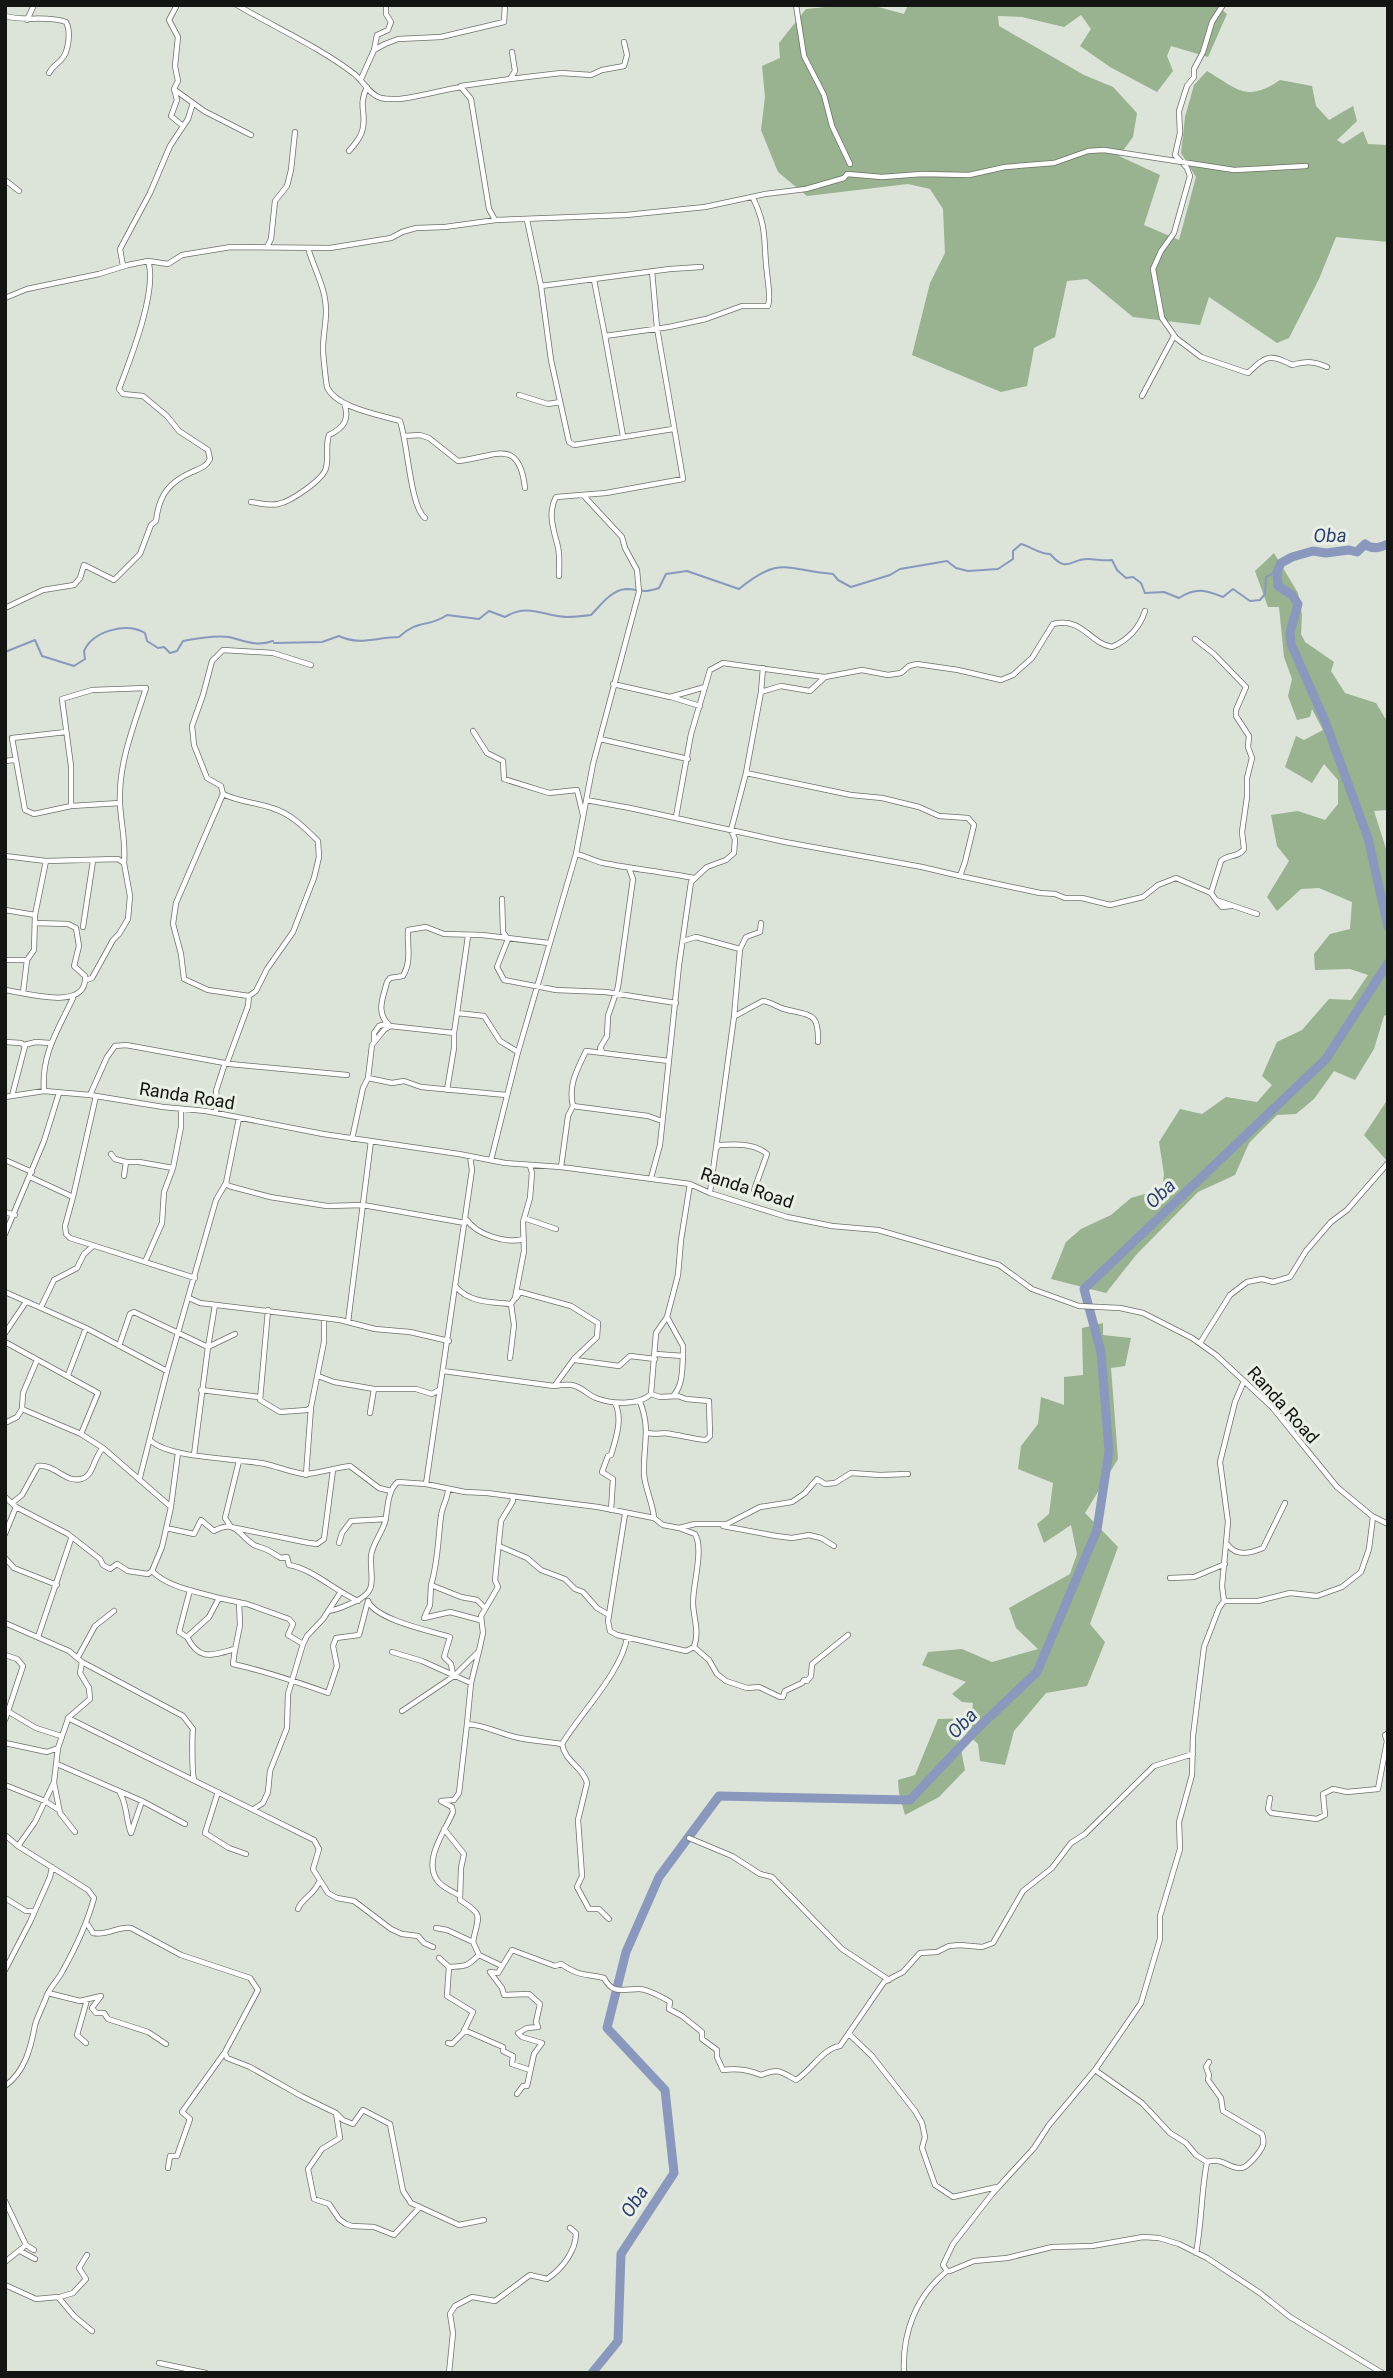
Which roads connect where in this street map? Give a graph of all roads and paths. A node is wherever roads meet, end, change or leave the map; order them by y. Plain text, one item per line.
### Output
1 (34, 5) edge
2 (177, 5) edge
3 (237, 5) edge
4 (386, 5) edge
5 (505, 5) edge
6 (796, 5) edge
7 (1223, 5) edge
8 (5, 16) edge
9 (27, 20) junction
10 (624, 42) dead end
11 (374, 50) junction
12 (512, 52) dead end
13 (49, 73) dead end
14 (361, 79) junction
15 (510, 79) junction
16 (367, 87) junction
17 (461, 87) junction
18 (175, 90) junction
19 (193, 103) junction
20 (183, 126) junction
21 (295, 132) dead end
22 (251, 135) dead end
23 (349, 151) dead end
24 (1180, 161) junction
25 (850, 164) dead end
26 (1306, 166) dead end
27 (5, 180) edge
28 (19, 191) dead end
29 (753, 198) junction
30 (496, 220) junction
31 (527, 220) junction
32 (267, 247) junction
33 (308, 248) junction
34 (148, 261) junction
35 (123, 266) junction
36 (701, 267) dead end
37 (652, 271) junction
38 (594, 280) junction
39 (541, 286) junction
40 (5, 298) edge
41 (657, 328) junction
42 (1174, 335) junction
43 (605, 336) junction
44 (1327, 367) dead end
45 (519, 395) dead end
46 (1142, 396) dead end
47 (343, 401) junction
48 (559, 402) junction
49 (673, 429) junction
50 (404, 436) junction
51 (623, 436) junction
52 (524, 488) dead end
53 (584, 496) junction
54 (251, 502) dead end
55 (425, 518) dead end
56 (559, 576) dead end
57 (5, 608) edge
58 (1144, 611) dead end
59 (1195, 639) dead end
60 (312, 665) dead end
61 (763, 668) junction
62 (825, 677) junction
63 (613, 684) junction
64 (705, 687) junction
65 (761, 692) junction
66 (670, 696) junction
67 (701, 706) junction
68 (66, 732) junction
69 (473, 732) dead end
70 (599, 739) junction
71 (688, 759) junction
72 (14, 760) junction
73 (5, 761) edge
74 (747, 773) junction
75 (223, 794) junction
76 (586, 800) junction
77 (120, 803) junction
78 (71, 806) junction
79 (583, 816) junction
80 (676, 817) junction
81 (731, 830) junction
82 (576, 854) junction
83 (5, 856) edge
84 (46, 861) junction
85 (93, 861) junction
86 (124, 863) junction
87 (629, 868) junction
88 (960, 876) junction
89 (694, 878) junction
90 (1211, 893) junction
91 (502, 899) dead end
92 (5, 910) edge
93 (1257, 914) dead end
94 (35, 915) junction
95 (35, 923) junction
96 (761, 923) dead end
97 (83, 927) dead end
98 (468, 936) junction
99 (508, 939) junction
100 (683, 941) junction
101 (549, 943) junction
102 (740, 949) junction
103 (5, 960) edge
104 (27, 960) junction
105 (86, 980) junction
106 (537, 986) junction
107 (5, 990) edge
108 (23, 993) junction
109 (616, 994) junction
110 (249, 996) junction
111 (73, 997) junction
112 (676, 1003) junction
113 (457, 1013) junction
114 (734, 1017) junction
115 (388, 1025) junction
116 (454, 1033) junction
117 (5, 1042) edge
118 (818, 1042) dead end
119 (51, 1043) junction
120 (24, 1045) junction
121 (518, 1052) junction
122 (603, 1053) junction
123 (669, 1061) junction
124 (226, 1063) junction
125 (347, 1075) dead end
126 (368, 1078) junction
127 (447, 1090) junction
128 (44, 1091) junction
129 (59, 1093) junction
130 (93, 1095) junction
131 (506, 1095) junction
132 (12, 1096) junction
133 (5, 1097) edge
134 (573, 1106) junction
135 (181, 1109) junction
136 (215, 1113) junction
137 (239, 1118) junction
138 (662, 1121) junction
139 (352, 1139) junction
140 (370, 1141) junction
141 (715, 1149) junction
142 (111, 1154) dead end
143 (470, 1156) junction
144 (5, 1160) edge
145 (491, 1160) junction
146 (126, 1162) junction
147 (1388, 1163) edge
148 (530, 1166) junction
149 (561, 1167) junction
150 (173, 1168) junction
151 (31, 1174) junction
152 (124, 1176) dead end
153 (651, 1178) junction
154 (226, 1182) junction
155 (690, 1184) junction
156 (754, 1190) dead end
157 (710, 1193) junction
158 (73, 1197) junction
159 (363, 1205) junction
160 (5, 1212) edge
161 (15, 1216) junction
162 (524, 1218) junction
163 (465, 1221) junction
164 (556, 1229) dead end
165 (5, 1234) edge
166 (524, 1239) junction
167 (93, 1247) junction
168 (145, 1262) junction
169 (195, 1278) junction
170 (456, 1287) junction
171 (5, 1292) edge
172 (189, 1298) junction
173 (515, 1298) junction
174 (26, 1302) junction
175 (511, 1304) junction
176 (215, 1305) junction
177 (41, 1307) junction
178 (268, 1310) junction
179 (667, 1317) junction
180 (324, 1318) junction
181 (348, 1322) junction
182 (86, 1328) junction
183 (5, 1333) edge
184 (235, 1334) dead end
185 (179, 1335) junction
186 (449, 1341) junction
187 (5, 1342) edge
188 (1200, 1343) junction
189 (119, 1346) junction
190 (208, 1347) junction
191 (655, 1356) junction
192 (683, 1356) junction
193 (510, 1357) dead end
194 (574, 1359) junction
195 (37, 1360) junction
196 (167, 1371) junction
197 (443, 1371) junction
198 (68, 1375) junction
199 (318, 1376) junction
200 (1244, 1381) junction
201 (554, 1386) junction
202 (374, 1389) junction
203 (201, 1390) junction
204 (440, 1390) junction
205 (651, 1394) junction
206 (674, 1395) junction
207 (259, 1397) junction
208 (640, 1402) junction
209 (615, 1403) junction
210 (311, 1408) junction
211 (22, 1409) junction
212 (370, 1413) dead end
213 (5, 1423) edge
214 (648, 1433) junction
215 (81, 1434) junction
216 (151, 1441) junction
217 (103, 1448) junction
218 (178, 1453) junction
219 (194, 1455) junction
220 (239, 1461) junction
221 (333, 1470) junction
222 (908, 1474) dead end
223 (306, 1475) junction
224 (140, 1478) junction
225 (426, 1484) junction
226 (448, 1489) junction
227 (391, 1491) junction
228 (512, 1496) junction
229 (5, 1497) edge
230 (1285, 1503) dead end
231 (14, 1505) junction
232 (170, 1507) junction
233 (611, 1510) junction
234 (625, 1514) junction
235 (1373, 1517) junction
236 (654, 1518) junction
237 (386, 1520) junction
238 (1388, 1524) edge
239 (722, 1525) junction
240 (231, 1527) junction
241 (166, 1528) junction
242 (679, 1528) junction
243 (5, 1534) edge
244 (71, 1537) junction
245 (339, 1543) dead end
246 (1227, 1543) junction
247 (499, 1546) junction
248 (834, 1546) dead end
249 (5, 1558) edge
250 (1225, 1564) junction
251 (152, 1571) junction
252 (1170, 1578) dead end
253 (57, 1585) junction
254 (431, 1585) junction
255 (190, 1590) junction
256 (340, 1593) junction
257 (219, 1598) junction
258 (367, 1599) junction
259 (358, 1601) junction
260 (1224, 1601) junction
261 (239, 1602) junction
262 (485, 1608) junction
263 (114, 1611) dead end
264 (328, 1611) junction
265 (609, 1616) junction
266 (480, 1620) junction
267 (5, 1623) edge
268 (848, 1634) dead end
269 (38, 1637) junction
270 (187, 1637) junction
271 (627, 1637) junction
272 (303, 1644) junction
273 (694, 1647) junction
274 (479, 1651) junction
275 (392, 1652) dead end
276 (5, 1655) edge
277 (78, 1657) junction
278 (82, 1662) junction
279 (233, 1664) junction
280 (454, 1676) junction
281 (292, 1681) junction
282 (471, 1683) junction
283 (9, 1712) junction
284 (402, 1712) dead end
285 (68, 1718) junction
286 (5, 1720) edge
287 (467, 1724) junction
288 (1388, 1733) edge
289 (61, 1736) junction
290 (5, 1743) edge
291 (562, 1744) junction
292 (58, 1748) junction
293 (1193, 1754) junction
294 (57, 1764) junction
295 (194, 1780) junction
296 (54, 1783) junction
297 (5, 1785) edge
298 (118, 1791) junction
299 (218, 1792) junction
300 (1270, 1798) dead end
301 (44, 1801) junction
302 (142, 1801) junction
303 (254, 1809) junction
304 (59, 1810) junction
305 (185, 1824) dead end
306 (444, 1829) junction
307 (75, 1832) dead end
308 (5, 1835) edge
309 (689, 1838) dead end
310 (18, 1846) junction
311 (246, 1854) dead end
312 (52, 1867) junction
313 (319, 1882) junction
314 (460, 1896) junction
315 (5, 1898) edge
316 (298, 1909) dead end
317 (33, 1911) junction
318 (609, 1919) dead end
319 (87, 1924) junction
320 (436, 1928) dead end
321 (473, 1942) junction
322 (433, 1947) dead end
323 (479, 1955) junction
324 (439, 1958) dead end
325 (502, 1966) junction
326 (449, 1967) junction
327 (5, 1970) edge
328 (889, 1980) junction
329 (48, 1993) junction
330 (87, 2000) junction
331 (464, 2030) junction
332 (849, 2034) junction
333 (86, 2043) dead end
334 (448, 2043) dead end
335 (166, 2044) dead end
336 (225, 2052) junction
337 (1209, 2062) dead end
338 (530, 2070) junction
339 (1096, 2070) junction
340 (5, 2086) edge
341 (517, 2094) dead end
342 (336, 2113) junction
343 (1208, 2162) junction
344 (167, 2168) dead end
345 (998, 2187) junction
346 (5, 2201) edge
347 (420, 2207) junction
348 (484, 2220) dead end
349 (570, 2228) dead end
350 (26, 2245) junction
351 (34, 2250) dead end
352 (20, 2251) junction
353 (1196, 2253) junction
354 (88, 2255) dead end
355 (35, 2259) dead end
356 (5, 2262) edge
357 (947, 2271) junction
358 (5, 2285) edge
359 (58, 2297) junction
360 (92, 2331) dead end
361 (159, 2362) dead end
362 (206, 2373) edge
363 (449, 2373) edge
364 (904, 2373) edge
365 (1382, 2373) edge

1 - 9 street
2 - 18 street
3 - 14 street
4 - 11 street
5 - 11 street
6 - 25 street
7 - 24 street
8 - 9 street
9 - 13 street
10 - 15 street
11 - 14 street
12 - 15 street
14 - 16 street
15 - 17 street
16 - 17 street
16 - 23 street
17 - 30 street
18 - 19 street
18 - 20 street
19 - 20 street
19 - 22 street
20 - 35 street
21 - 32 street
24 - 26 street
24 - 29 street
24 - 42 street
27 - 28 street
29 - 31 street
29 - 41 street
30 - 31 street
30 - 33 street
31 - 39 street
32 - 33 street
32 - 34 street
33 - 47 street
34 - 35 street
34 - 57 street
35 - 40 street
36 - 37 street
37 - 38 street
37 - 41 street
38 - 39 street
38 - 43 street
39 - 48 street
41 - 43 street
41 - 49 street
42 - 44 street
42 - 46 street
43 - 51 street
45 - 48 street
47 - 50 street
47 - 54 street
48 - 51 street
49 - 51 street
49 - 53 street
50 - 52 street
50 - 55 street
53 - 56 street
53 - 63 street
58 - 62 street
59 - 90 street
60 - 75 street
61 - 62 street
61 - 64 street
61 - 65 street
62 - 65 street
63 - 66 street
63 - 70 street
64 - 66 street
64 - 67 street
65 - 74 street
66 - 67 street
67 - 71 street
68 - 72 street
68 - 77 street
68 - 78 street
69 - 79 street
70 - 71 street
70 - 76 street
71 - 80 street
72 - 73 street
72 - 78 street
74 - 81 street
74 - 88 street
75 - 110 street
75 - 110 street
76 - 79 street
76 - 80 street
77 - 78 street
77 - 86 street
79 - 82 street
80 - 81 street
81 - 88 street
81 - 89 street
82 - 87 street
82 - 101 street
83 - 84 street
84 - 85 street
84 - 94 street
85 - 86 street
85 - 97 street
86 - 105 street
87 - 89 street
87 - 109 street
88 - 90 street
89 - 100 street
90 - 93 street
91 - 99 street
92 - 94 street
94 - 95 street
95 - 104 street
95 - 105 street
96 - 102 street
98 - 99 street
98 - 113 street
98 - 115 street
99 - 101 street
99 - 106 street
100 - 102 street
100 - 112 street
101 - 106 street
102 - 114 street
103 - 104 street
104 - 108 street
105 - 111 street
106 - 109 street
106 - 121 street
107 - 108 street
108 - 111 street
109 - 112 street
109 - 122 street
110 - 124 street
111 - 119 street
112 - 123 street
113 - 116 street
113 - 121 street
114 - 118 street
114 - 141 street
115 - 116 street
115 - 126 street
116 - 127 street
117 - 120 street
119 - 120 street
119 - 128 street
120 - 132 street
121 - 131 street
122 - 123 street
122 - 134 street
123 - 138 street
124 - 125 street
124 - 130 street
124 - 136 street
126 - 127 street
126 - 139 street
127 - 131 street
128 - 129 street, Randa Road
128 - 132 street, Randa Road
129 - 130 street, Randa Road
129 - 151 street
130 - 135 street, Randa Road
130 - 158 street
131 - 145 street
132 - 133 street, Randa Road
134 - 138 street
134 - 149 street
135 - 136 street, Randa Road
135 - 150 street
136 - 137 street, Randa Road
137 - 139 street, Randa Road
137 - 154 street
138 - 153 street
139 - 140 street, Randa Road
140 - 143 street, Randa Road
140 - 159 street
141 - 156 street
141 - 157 street
142 - 146 street
143 - 145 street, Randa Road
143 - 163 street
144 - 151 street
145 - 148 street, Randa Road
146 - 150 street
146 - 152 street
147 - 188 street
148 - 149 street, Randa Road
148 - 162 street
149 - 153 street, Randa Road
150 - 168 street
151 - 158 street
151 - 161 street
153 - 155 street, Randa Road
154 - 159 street
154 - 169 street
155 - 157 street, Randa Road
155 - 179 street
157 - 188 street, Randa Road
158 - 167 street
159 - 163 street
159 - 181 street
160 - 161 street
161 - 165 street
162 - 164 street
162 - 166 street
163 - 166 street
163 - 170 street
166 - 173 street
167 - 168 street
167 - 177 street
168 - 169 street
169 - 172 street
170 - 175 street
170 - 186 street
171 - 174 street
172 - 176 street
172 - 185 street
173 - 175 street
173 - 194 street
174 - 177 street
174 - 183 street
175 - 193 street
176 - 178 street
176 - 190 street
177 - 182 street
178 - 180 street
178 - 207 street
179 - 191 street
179 - 192 street
180 - 181 street
180 - 199 street
181 - 186 street
182 - 189 street
182 - 198 street
184 - 190 street
185 - 189 street
185 - 190 street
185 - 196 street
186 - 197 street
187 - 195 street
188 - 200 street, Randa Road
189 - 196 street
190 - 203 street
191 - 192 street
191 - 194 street
191 - 205 street
192 - 206 street
194 - 201 street
195 - 198 street
195 - 211 street
196 - 216 street
197 - 201 street
197 - 204 street
198 - 215 street
199 - 202 street
199 - 210 street
200 - 235 street, Randa Road
200 - 246 street
201 - 209 street
202 - 204 street
202 - 212 street
203 - 207 street
203 - 219 street
204 - 225 street
205 - 206 street
205 - 208 street
206 - 214 street
207 - 210 street
208 - 209 street
208 - 214 street
209 - 233 street
210 - 223 street
211 - 213 street
211 - 215 street
214 - 236 street
215 - 217 street
216 - 218 street
216 - 224 street
217 - 224 street
217 - 231 street
218 - 219 street
218 - 232 street
219 - 220 street
220 - 223 street
220 - 240 street
221 - 223 street
221 - 227 street
221 - 240 street
222 - 239 street
224 - 232 street
225 - 226 street
225 - 227 street
226 - 228 street
226 - 254 street
227 - 237 street
228 - 233 street
228 - 247 street
229 - 231 street
230 - 246 street
231 - 243 street
231 - 244 street
232 - 241 street
233 - 234 street
234 - 236 street
234 - 265 street
235 - 238 street, Randa Road
235 - 260 street
236 - 242 street
237 - 245 street
237 - 258 street
239 - 242 street
239 - 248 street
240 - 241 street
240 - 256 street
241 - 251 street
242 - 273 street
244 - 251 street
244 - 253 street
246 - 250 street
247 - 262 street
247 - 265 street
249 - 253 street
250 - 252 street
250 - 260 street
251 - 255 street
253 - 269 street
254 - 262 street
254 - 266 street
255 - 257 street
255 - 270 street
256 - 259 street
256 - 264 street
257 - 261 street
257 - 270 street
258 - 259 street
258 - 280 street
258 - 281 street
259 - 264 street
260 - 293 street
261 - 272 street
261 - 279 street
262 - 266 street
263 - 277 street
264 - 272 street
265 - 271 street
266 - 274 street
267 - 269 street
268 - 273 street
269 - 277 street
270 - 279 street
271 - 273 street
271 - 291 street
272 - 281 street
274 - 280 street
274 - 282 street
275 - 280 street
276 - 283 street
277 - 278 street
278 - 285 street
278 - 295 street
279 - 281 street
280 - 282 street
280 - 284 street
281 - 303 street
282 - 287 street
283 - 286 street
283 - 289 street
285 - 289 street
285 - 295 street
287 - 291 street
287 - 306 street
288 - 300 street
289 - 292 street
290 - 292 street
291 - 318 street
292 - 294 street
293 - 328 street
293 - 339 street
294 - 296 street
294 - 298 street
295 - 299 street
296 - 301 street
296 - 304 street
297 - 301 street
298 - 302 street
298 - 302 street
299 - 303 street
299 - 311 street
301 - 304 street
301 - 310 street
302 - 305 street
303 - 313 street
304 - 307 street
306 - 314 street
306 - 314 street
308 - 310 street
309 - 328 street
310 - 312 street
312 - 317 street
312 - 319 street
313 - 316 street
313 - 322 street
314 - 321 street
315 - 317 street
317 - 327 street
319 - 329 street
319 - 336 street
320 - 321 street
321 - 323 street
323 - 325 street
323 - 326 street
324 - 326 street
325 - 332 street
325 - 338 street
326 - 331 street
328 - 332 street
329 - 330 street
329 - 340 street
330 - 333 street
330 - 335 street
331 - 334 street
331 - 338 street
332 - 345 street
336 - 342 street
336 - 344 street
337 - 343 street
338 - 341 street
339 - 343 street
339 - 345 street
342 - 347 street
342 - 347 street
343 - 353 street
345 - 357 street
346 - 350 street
347 - 348 street
349 - 363 street
350 - 351 street
350 - 352 street
352 - 355 street
352 - 356 street
353 - 357 street
353 - 365 street
354 - 359 street
357 - 364 street
358 - 359 street
359 - 360 street
361 - 362 street

